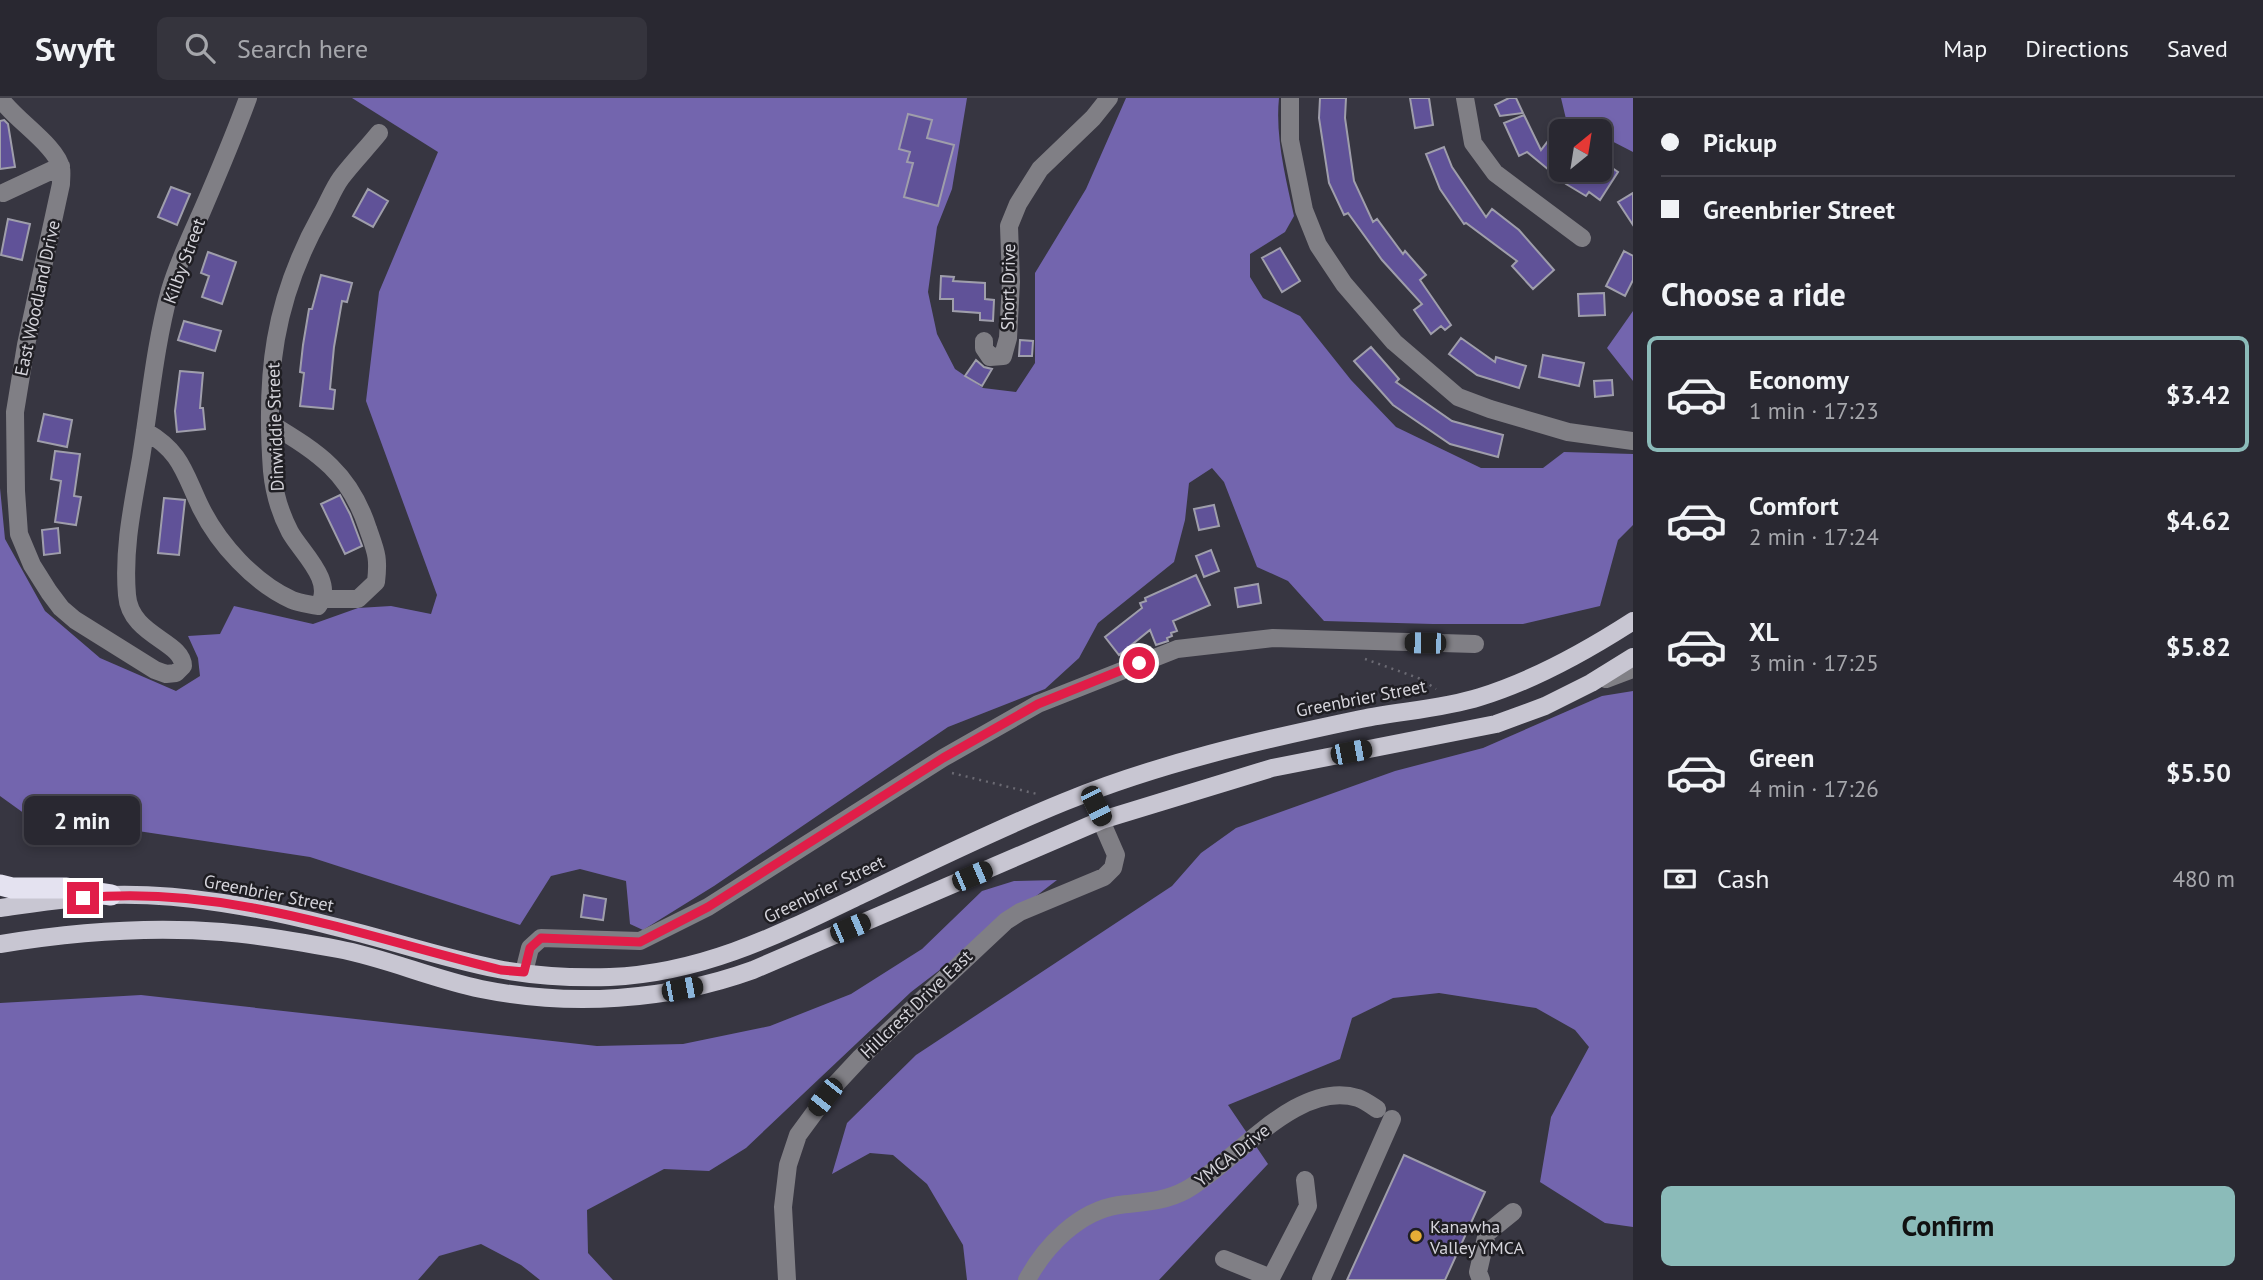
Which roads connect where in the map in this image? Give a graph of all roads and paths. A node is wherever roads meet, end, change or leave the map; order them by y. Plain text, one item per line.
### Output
1 (0, 98) edge
2 (248, 98) edge
3 (1109, 98) edge
4 (1290, 98) edge
5 (1465, 98) edge
6 (379, 133) dead end
7 (61, 166) junction
8 (3, 192) dead end
9 (1581, 238) dead end
10 (984, 341) dead end
11 (271, 424) junction
12 (145, 431) junction
13 (1633, 441) edge
14 (323, 599) junction
15 (1633, 621) edge
16 (1475, 644) dead end
17 (1633, 657) edge
18 (1365, 659) dead end
19 (1633, 669) edge
20 (1566, 694) junction
21 (1456, 702) junction
22 (928, 767) junction
23 (1089, 793) junction
24 (1066, 801) junction
25 (1102, 820) junction
26 (0, 885) edge
27 (111, 895) junction
28 (0, 908) edge
29 (0, 944) edge
30 (524, 972) junction
31 (1377, 1109) dead end
32 (1392, 1119) dead end
33 (1305, 1180) dead end
34 (1513, 1212) dead end
35 (1224, 1259) dead end
36 (1263, 1277) edge
37 (787, 1280) edge
38 (1027, 1280) edge
39 (1321, 1280) edge
40 (1481, 1280) edge

1 - 7 street
2 - 12 street, Kilby Street
3 - 10 street, Short Drive
4 - 13 street
5 - 9 street
6 - 11 street, Dinwiddie Street
7 - 8 street
7 - 12 street, East Woodland Drive
11 - 14 street, Dinwiddie Street
11 - 14 street
12 - 14 street
15 - 21 main road, Greenbrier Street
16 - 22 street
17 - 20 main road
18 - 21 path
19 - 20 street
20 - 25 main road
21 - 23 main road, Greenbrier Street
22 - 24 path
22 - 30 street
23 - 24 main road, Greenbrier Street
23 - 25 street, Hillcrest Drive East
24 - 30 main road, Greenbrier Street
25 - 29 main road
25 - 37 street, Hillcrest Drive East
26 - 27 highway
27 - 28 main road, Greenbrier Street
27 - 30 main road, Greenbrier Street
31 - 38 street, YMCA Drive
32 - 39 street
33 - 36 street
34 - 40 street
35 - 36 street

